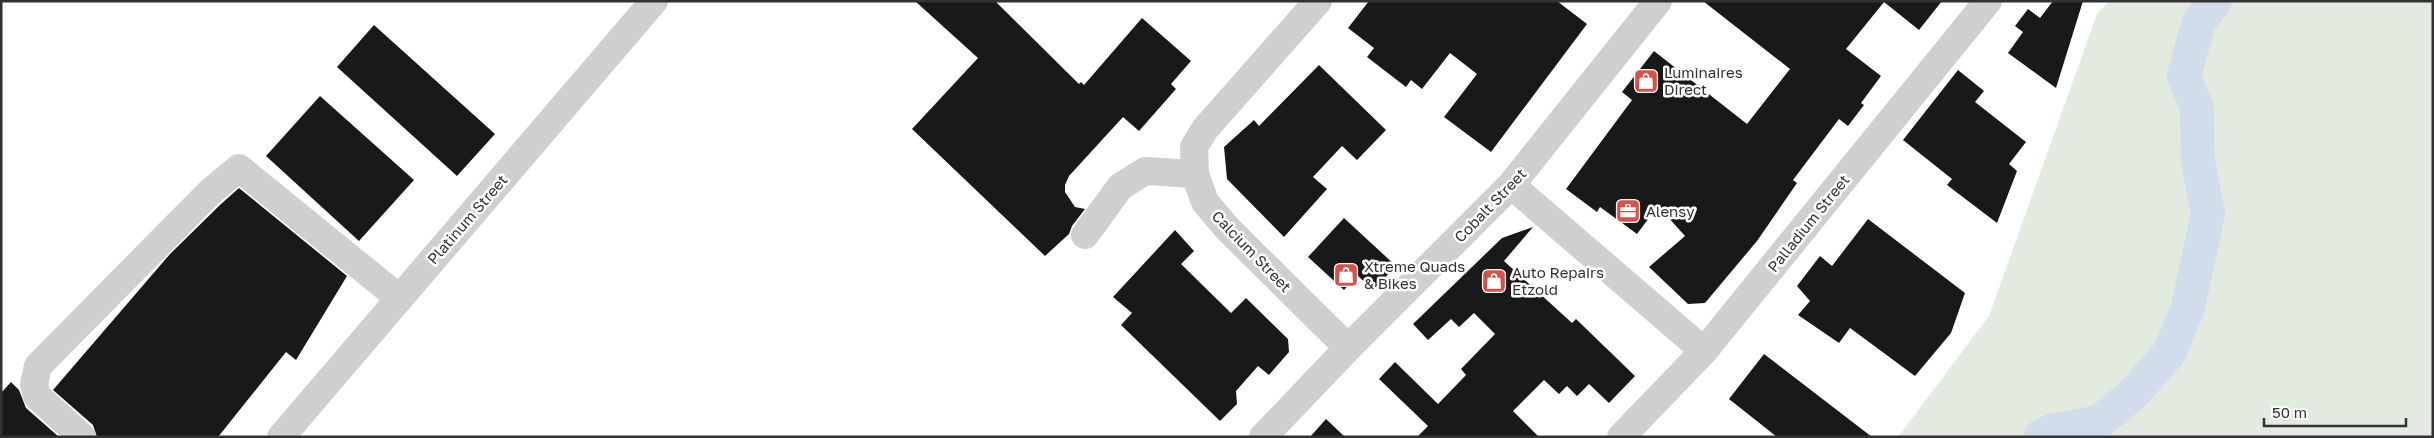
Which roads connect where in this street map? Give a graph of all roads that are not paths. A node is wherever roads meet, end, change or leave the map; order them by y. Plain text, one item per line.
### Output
1 (654, 1) edge
2 (1318, 1) edge
3 (1658, 1) edge
4 (1988, 1) edge
5 (1195, 174) junction
6 (1511, 185) junction
7 (1085, 236) dead end
8 (399, 298) junction
9 (1348, 348) junction
10 (1704, 350) junction
11 (82, 437) edge
12 (281, 437) edge
13 (1263, 437) edge
14 (1621, 437) edge

1 - 8 street, Platinum Street
2 - 5 street, Calcium Street
3 - 6 street, Cobalt Street
4 - 10 street, Palladium Street
5 - 7 street
5 - 9 street, Calcium Street
6 - 9 street, Cobalt Street
6 - 10 street
8 - 11 street
8 - 12 street, Platinum Street
9 - 13 street, Cobalt Street
10 - 14 street, Palladium Street

